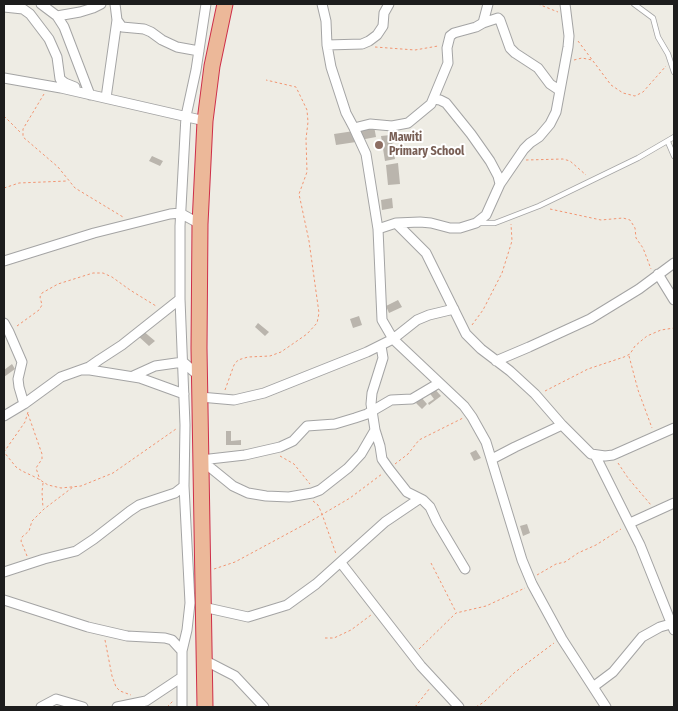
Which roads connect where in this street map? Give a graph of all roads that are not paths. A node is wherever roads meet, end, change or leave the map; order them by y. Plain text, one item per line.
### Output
1 (41, 4) edge
2 (101, 4) edge
3 (115, 4) edge
4 (206, 4) edge
5 (225, 4) edge
6 (322, 4) edge
7 (389, 4) edge
8 (488, 4) edge
9 (565, 4) edge
10 (634, 4) edge
11 (4, 7) edge
12 (57, 16) junction
13 (117, 20) junction
14 (483, 23) junction
15 (326, 46) junction
16 (199, 51) junction
17 (674, 72) edge
18 (4, 78) edge
19 (559, 90) junction
20 (80, 92) junction
21 (90, 95) junction
22 (106, 98) junction
23 (434, 99) junction
24 (186, 116) junction
25 (205, 121) junction
26 (354, 128) junction
27 (674, 137) edge
28 (668, 142) junction
29 (674, 156) edge
30 (500, 184) junction
31 (180, 213) junction
32 (396, 223) junction
33 (476, 223) junction
34 (200, 224) junction
35 (378, 229) junction
36 (4, 261) edge
37 (674, 263) edge
38 (656, 275) junction
39 (180, 299) junction
40 (674, 300) edge
41 (454, 308) junction
42 (4, 323) edge
43 (393, 338) junction
44 (382, 346) junction
45 (496, 361) junction
46 (183, 362) junction
47 (78, 371) junction
48 (199, 376) junction
49 (132, 377) junction
50 (440, 382) junction
51 (184, 394) junction
52 (200, 397) junction
53 (27, 407) junction
54 (372, 410) junction
55 (4, 416) edge
56 (562, 425) junction
57 (674, 428) edge
58 (375, 430) junction
59 (595, 455) junction
60 (492, 459) junction
61 (201, 460) junction
62 (184, 486) junction
63 (419, 498) junction
64 (674, 503) edge
65 (630, 523) junction
66 (341, 563) junction
67 (465, 569) dead end
68 (4, 572) edge
69 (4, 600) edge
70 (203, 607) junction
71 (673, 626) edge
72 (182, 651) junction
73 (204, 660) junction
74 (182, 677) junction
75 (592, 687) junction
76 (41, 707) edge
77 (83, 707) edge
78 (117, 707) edge
79 (182, 707) edge
80 (205, 707) edge
81 (264, 707) edge
82 (460, 707) edge
83 (606, 707) edge

1 - 12 street
2 - 12 street
3 - 13 street
4 - 16 street
5 - 25 highway
6 - 15 street
7 - 15 street
8 - 14 street
9 - 19 street
10 - 17 lane
11 - 20 street
12 - 21 street
13 - 16 street
13 - 22 street
14 - 19 street
14 - 23 street
15 - 26 street
16 - 24 street
18 - 20 street
19 - 30 street
20 - 21 street
21 - 22 street
22 - 24 street
23 - 26 street
23 - 30 street
24 - 25 street
24 - 31 street
25 - 34 highway
26 - 35 street
27 - 28 lane
28 - 29 lane
28 - 33 lane
30 - 33 street
31 - 34 street
31 - 36 street
31 - 39 street
32 - 33 street
32 - 35 street
32 - 41 street
34 - 48 highway
35 - 43 street
37 - 38 street
38 - 40 street
38 - 45 street
39 - 46 street
39 - 47 street
41 - 43 street
41 - 45 street
42 - 53 street
43 - 44 street
43 - 50 street
44 - 52 street
44 - 54 street
45 - 56 street
46 - 48 street
46 - 49 street
46 - 51 street
47 - 49 street
47 - 53 street
48 - 52 highway
49 - 51 street
50 - 54 street
50 - 60 street
51 - 62 street
52 - 61 highway
53 - 55 street
54 - 58 street
54 - 61 street
56 - 59 street
56 - 60 street
57 - 59 street
58 - 61 street
58 - 63 street
59 - 65 street
60 - 75 street
61 - 70 highway
62 - 68 street
62 - 72 street
63 - 66 street
63 - 67 street
64 - 65 street
65 - 71 street
66 - 70 street
66 - 82 street
69 - 72 street
70 - 73 highway
71 - 75 street
72 - 74 street
73 - 80 highway
73 - 81 street
74 - 78 street
74 - 79 street
75 - 83 street
76 - 77 street

